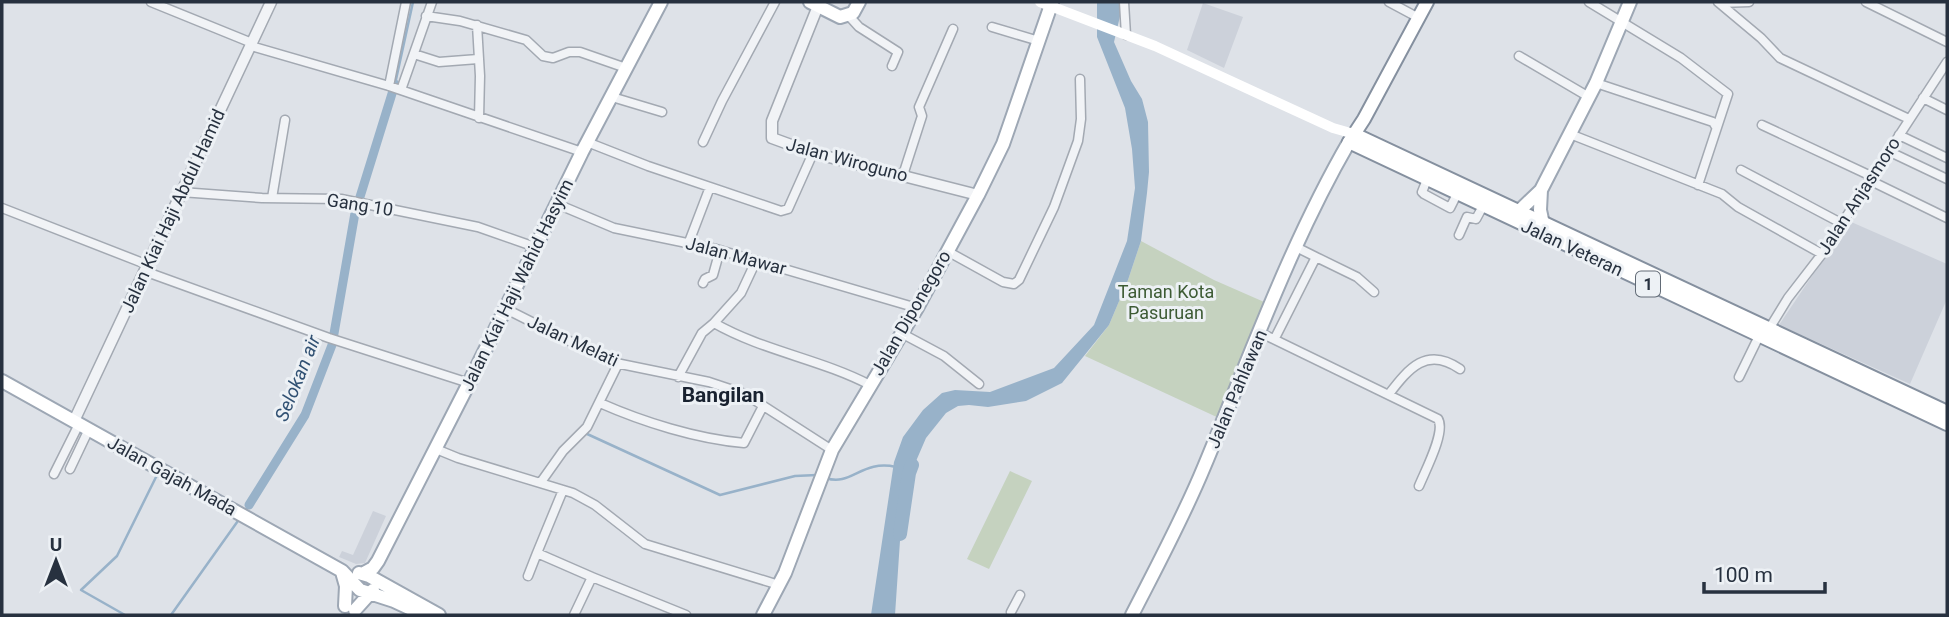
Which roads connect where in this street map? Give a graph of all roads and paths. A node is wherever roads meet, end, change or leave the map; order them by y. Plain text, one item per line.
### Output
1 (151, 2) edge
2 (271, 2) edge
3 (406, 2) edge
4 (432, 2) edge
5 (660, 2) edge
6 (775, 2) edge
7 (859, 2) edge
8 (1124, 2) edge
9 (1389, 2) edge
10 (1427, 2) edge
11 (1589, 2) edge
12 (1630, 2) edge
13 (1718, 2) edge
14 (1749, 2) edge
15 (1866, 2) edge
16 (1048, 3) edge
17 (814, 4) edge
18 (426, 16) junction
19 (849, 16) junction
20 (1418, 17) junction
21 (1741, 19) junction
22 (1622, 22) junction
23 (477, 25) junction
24 (992, 27) dead end
25 (953, 29) dead end
26 (1124, 34) junction
27 (1039, 41) junction
28 (1947, 42) edge
29 (251, 44) junction
30 (414, 54) junction
31 (1519, 56) dead end
32 (478, 59) junction
33 (1947, 62) edge
34 (892, 66) dead end
35 (626, 68) junction
36 (1080, 79) dead end
37 (1596, 83) junction
38 (389, 86) junction
39 (401, 90) junction
40 (612, 97) junction
41 (1589, 97) junction
42 (1923, 98) junction
43 (1947, 110) edge
44 (662, 113) dead end
45 (479, 118) junction
46 (1909, 119) junction
47 (285, 120) dead end
48 (1762, 125) dead end
49 (1716, 127) junction
50 (1570, 134) junction
51 (1899, 135) junction
52 (1351, 138) junction
53 (703, 142) dead end
54 (584, 147) junction
55 (1888, 151) junction
56 (813, 153) junction
57 (1947, 158) edge
58 (1741, 170) dead end
59 (903, 175) junction
60 (1429, 175) junction
61 (1870, 178) junction
62 (1947, 179) edge
63 (1698, 185) junction
64 (711, 188) junction
65 (1541, 190) junction
66 (181, 192) junction
67 (1457, 194) junction
68 (978, 195) junction
69 (272, 198) junction
70 (557, 204) junction
71 (1483, 206) junction
72 (2, 208) edge
73 (1450, 208) junction
74 (1512, 215) junction
75 (1467, 217) junction
76 (1947, 218) edge
77 (1841, 223) junction
78 (1543, 224) junction
79 (1459, 234) dead end
80 (689, 242) junction
81 (535, 247) junction
82 (1296, 247) junction
83 (720, 250) junction
84 (947, 251) junction
85 (1822, 254) junction
86 (1317, 257) junction
87 (756, 261) junction
88 (146, 268) junction
89 (703, 284) dead end
90 (1374, 292) dead end
91 (1706, 305) junction
92 (916, 308) junction
93 (506, 309) junction
94 (716, 321) junction
95 (901, 332) junction
96 (1764, 332) junction
97 (1261, 333) junction
98 (1275, 338) junction
99 (618, 364) junction
100 (1840, 368) junction
101 (1460, 369) dead end
102 (678, 377) junction
103 (1739, 377) dead end
104 (2, 381) edge
105 (469, 383) junction
106 (979, 384) dead end
107 (870, 385) junction
108 (1390, 394) junction
109 (600, 403) junction
110 (763, 406) junction
111 (1947, 412) edge
112 (1947, 424) edge
113 (81, 428) junction
114 (436, 449) junction
115 (832, 450) junction
116 (70, 469) dead end
117 (54, 474) dead end
118 (541, 482) junction
119 (1419, 485) dead end
120 (563, 490) junction
121 (537, 553) junction
122 (342, 571) junction
123 (528, 576) dead end
124 (592, 577) junction
125 (369, 582) junction
126 (779, 585) junction
127 (1020, 595) dead end
128 (347, 612) edge
129 (1011, 612) dead end
130 (424, 615) edge
131 (439, 615) edge
132 (574, 615) edge
133 (686, 615) edge
134 (763, 615) edge
135 (1132, 615) edge

1 - 29 street
2 - 29 street, Jalan Kiai Haji Abdul Hamid
3 - 38 street
4 - 18 street
5 - 35 main road, Jalan Kiai Haji Wahid Hasyim
6 - 53 street
7 - 19 main road
8 - 26 street
9 - 20 street
10 - 20 main road, Jalan Pahlawan
11 - 22 street
12 - 22 main road
13 - 14 street
13 - 21 street
14 - 21 street
15 - 28 street
16 - 26 main road
16 - 27 main road, Jalan Diponegoro
17 - 19 main road
17 - 56 street, Jalan Wiroguno
18 - 23 street
18 - 30 street
19 - 34 street
20 - 52 main road, Jalan Pahlawan
21 - 46 street
22 - 37 main road
22 - 49 street
23 - 32 street
23 - 35 street
24 - 27 street
25 - 59 street
26 - 52 main road
27 - 68 main road, Jalan Diponegoro
29 - 38 street
29 - 66 street, Jalan Kiai Haji Abdul Hamid
30 - 32 street
30 - 39 street
31 - 41 street
32 - 45 street
33 - 42 street, Jalan Anjasmoro
35 - 40 main road, Jalan Kiai Haji Wahid Hasyim
36 - 84 street
37 - 41 main road
37 - 49 street
38 - 39 street
39 - 45 street
40 - 44 street
40 - 54 main road, Jalan Kiai Haji Wahid Hasyim
41 - 50 main road
42 - 43 street
42 - 46 street, Jalan Anjasmoro
45 - 54 street
46 - 51 street, Jalan Anjasmoro
47 - 69 street
48 - 61 street
49 - 63 street
50 - 63 street
50 - 65 main road
51 - 55 street, Jalan Anjasmoro
51 - 57 street
52 - 60 main road, Jalan Veteran / 1
52 - 82 main road, Jalan Pahlawan
54 - 64 street
54 - 70 main road, Jalan Kiai Haji Wahid Hasyim
55 - 61 street, Jalan Anjasmoro
55 - 62 street
56 - 59 street, Jalan Wiroguno
56 - 64 street
58 - 77 street
59 - 68 street, Jalan Wiroguno
60 - 67 main road, Jalan Veteran / 1
60 - 73 street
60 - 74 main road, Jalan Veteran / 1
61 - 76 street
61 - 77 street, Jalan Anjasmoro
63 - 85 street
64 - 80 street
65 - 74 main road
65 - 78 main road
66 - 69 street, Gang 10
66 - 88 street, Jalan Kiai Haji Abdul Hamid
67 - 71 main road, Jalan Veteran / 1
67 - 73 street
68 - 84 main road, Jalan Diponegoro
69 - 81 street, Gang 10
70 - 80 street, Jalan Mawar
70 - 81 main road, Jalan Kiai Haji Wahid Hasyim
71 - 74 main road, Jalan Veteran / 1
71 - 75 street
72 - 88 street
73 - 75 street
74 - 78 main road, Jalan Veteran / 1
74 - 91 main road, Jalan Veteran / 1
75 - 79 street
77 - 85 street, Jalan Anjasmoro
78 - 91 main road, Jalan Veteran / 1
80 - 83 street, Jalan Mawar
81 - 93 main road, Jalan Kiai Haji Wahid Hasyim
82 - 86 street
82 - 97 main road, Jalan Pahlawan
83 - 87 street, Jalan Mawar
83 - 89 street
84 - 92 main road, Jalan Diponegoro
85 - 96 street, Jalan Anjasmoro
86 - 90 street
86 - 98 street
87 - 92 street, Jalan Mawar
87 - 94 street
88 - 105 street
88 - 113 street, Jalan Kiai Haji Abdul Hamid
91 - 96 main road, Jalan Veteran / 1
92 - 95 main road, Jalan Diponegoro
93 - 99 street, Jalan Melati
93 - 105 main road, Jalan Kiai Haji Wahid Hasyim
94 - 102 street
94 - 107 street
95 - 106 street
95 - 107 main road, Jalan Diponegoro
96 - 100 main road, Jalan Veteran / 1
96 - 103 street, Jalan Anjasmoro
97 - 98 street
97 - 135 main road, Jalan Pahlawan
98 - 108 street
99 - 102 street, Jalan Melati
99 - 109 street
100 - 111 main road, Jalan Veteran / 1
100 - 112 main road, Jalan Veteran / 1
101 - 108 street
102 - 110 street, Jalan Melati
104 - 113 main road, Jalan Gajah Mada
105 - 114 main road, Jalan Kiai Haji Wahid Hasyim
107 - 115 main road, Jalan Diponegoro
108 - 119 street
109 - 110 street
109 - 118 street
110 - 115 street, Jalan Melati
113 - 116 street
113 - 117 street
113 - 122 main road, Jalan Gajah Mada
114 - 118 street
114 - 125 main road, Jalan Kiai Haji Wahid Hasyim
115 - 126 main road, Jalan Diponegoro
118 - 120 street
120 - 121 street
120 - 126 street
121 - 123 street
121 - 124 street
122 - 125 main road
122 - 128 main road
124 - 132 street
124 - 133 street
125 - 128 main road, Jalan Kiai Haji Wahid Hasyim
125 - 130 main road
125 - 131 main road
126 - 134 main road, Jalan Diponegoro
127 - 129 street

